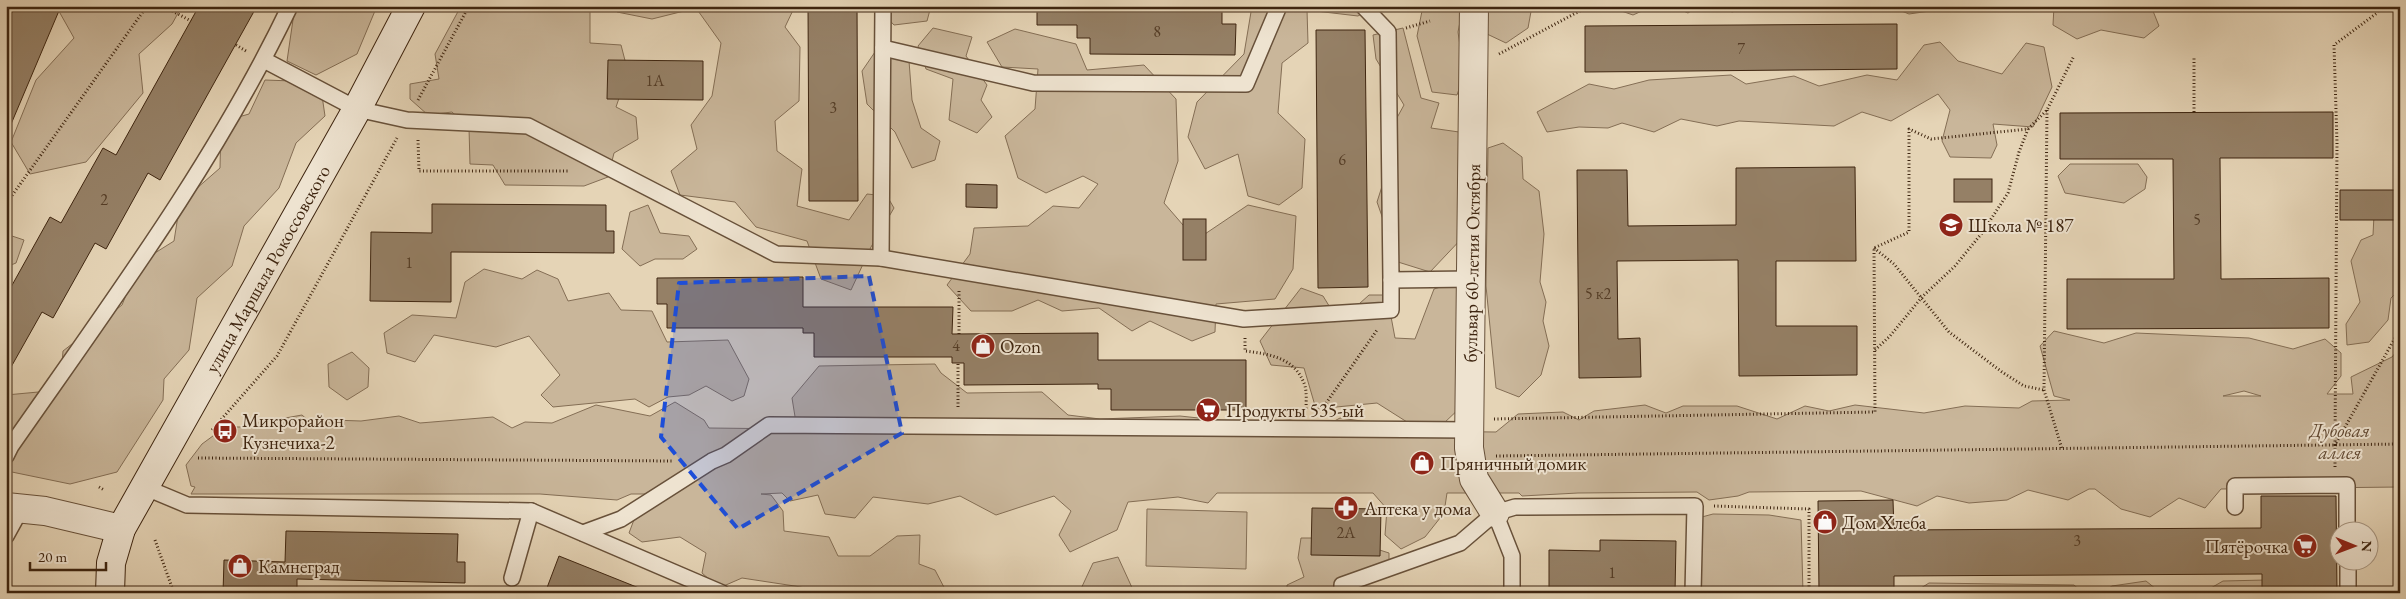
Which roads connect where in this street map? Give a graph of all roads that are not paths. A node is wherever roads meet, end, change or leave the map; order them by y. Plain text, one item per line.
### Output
1 (290, 6) edge
2 (411, 6) edge
3 (884, 6) edge
4 (1280, 6) edge
5 (1363, 6) edge
6 (1474, 6) edge
7 (883, 48) junction
8 (264, 60) junction
9 (357, 109) junction
10 (881, 258) junction
11 (1472, 279) junction
12 (1391, 280) junction
13 (1480, 424) junction
14 (6, 456) edge
15 (144, 487) junction
16 (14, 507) edge
17 (2235, 507) dead end
18 (531, 511) junction
19 (1494, 513) junction
20 (2347, 522) edge
21 (121, 529) junction
22 (583, 533) junction
23 (6, 536) edge
24 (2348, 572) edge
25 (512, 578) dead end
26 (110, 593) edge
27 (722, 593) edge
28 (1342, 593) edge
29 (1512, 593) edge
30 (1693, 593) edge
31 (2348, 593) edge

1 - 8 lane
2 - 9 street, улица Маршала Рокоссовского
3 - 7 lane
4 - 7 lane
5 - 12 lane
6 - 11 street, бульвар 60-летия Октября
7 - 10 lane
8 - 9 lane
8 - 14 lane
9 - 10 lane
9 - 15 street, улица Маршала Рокоссовского
10 - 12 lane
11 - 12 lane
11 - 13 street, бульвар 60-летия Октября
13 - 19 street, бульвар 60-летия Октября
13 - 22 lane
15 - 18 lane
15 - 21 street, улица Маршала Рокоссовского
16 - 21 street
16 - 23 lane
17 - 20 lane
18 - 22 lane
18 - 25 lane
19 - 28 lane
19 - 29 lane
19 - 30 lane
21 - 26 street, улица Маршала Рокоссовского
22 - 27 lane
24 - 31 lane

